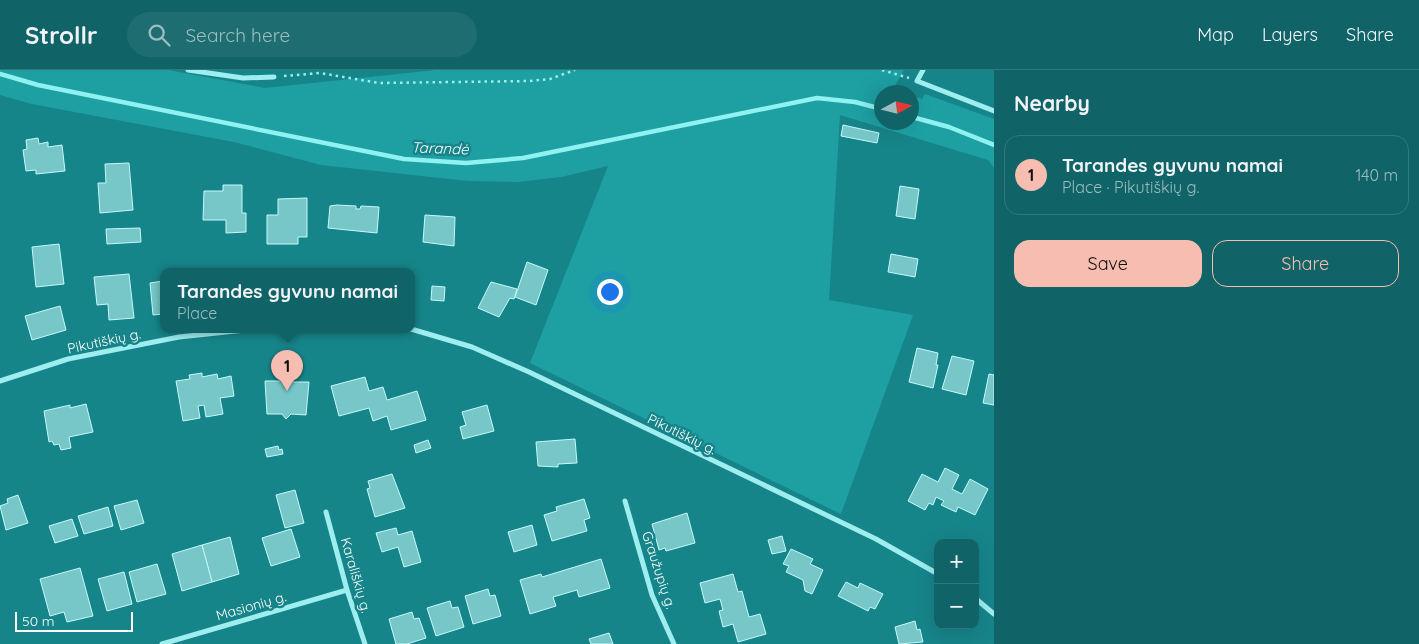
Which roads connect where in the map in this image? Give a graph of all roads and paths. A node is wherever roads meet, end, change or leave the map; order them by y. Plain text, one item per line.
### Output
1 (188, 70) edge
2 (575, 70) edge
3 (882, 70) edge
4 (923, 70) edge
5 (274, 77) joint
6 (917, 81) junction
7 (994, 111) edge
8 (415, 331) edge
9 (217, 333) edge
10 (0, 381) edge
11 (625, 501) dead end
12 (326, 512) dead end
13 (934, 572) edge
14 (347, 590) junction
15 (979, 601) edge
16 (994, 614) edge
17 (162, 644) edge
18 (365, 644) edge
19 (674, 644) edge

1 - 5 street
2 - 5 path
3 - 6 path
4 - 6 street
6 - 7 street
8 - 13 street, Pikutiškių g.
9 - 10 street, Pikutiškių g.
11 - 19 street, Graužupių g.
12 - 14 street, Karališkių g.
14 - 17 street, Masionių g.
14 - 18 street, Karališkių g.
15 - 16 street

